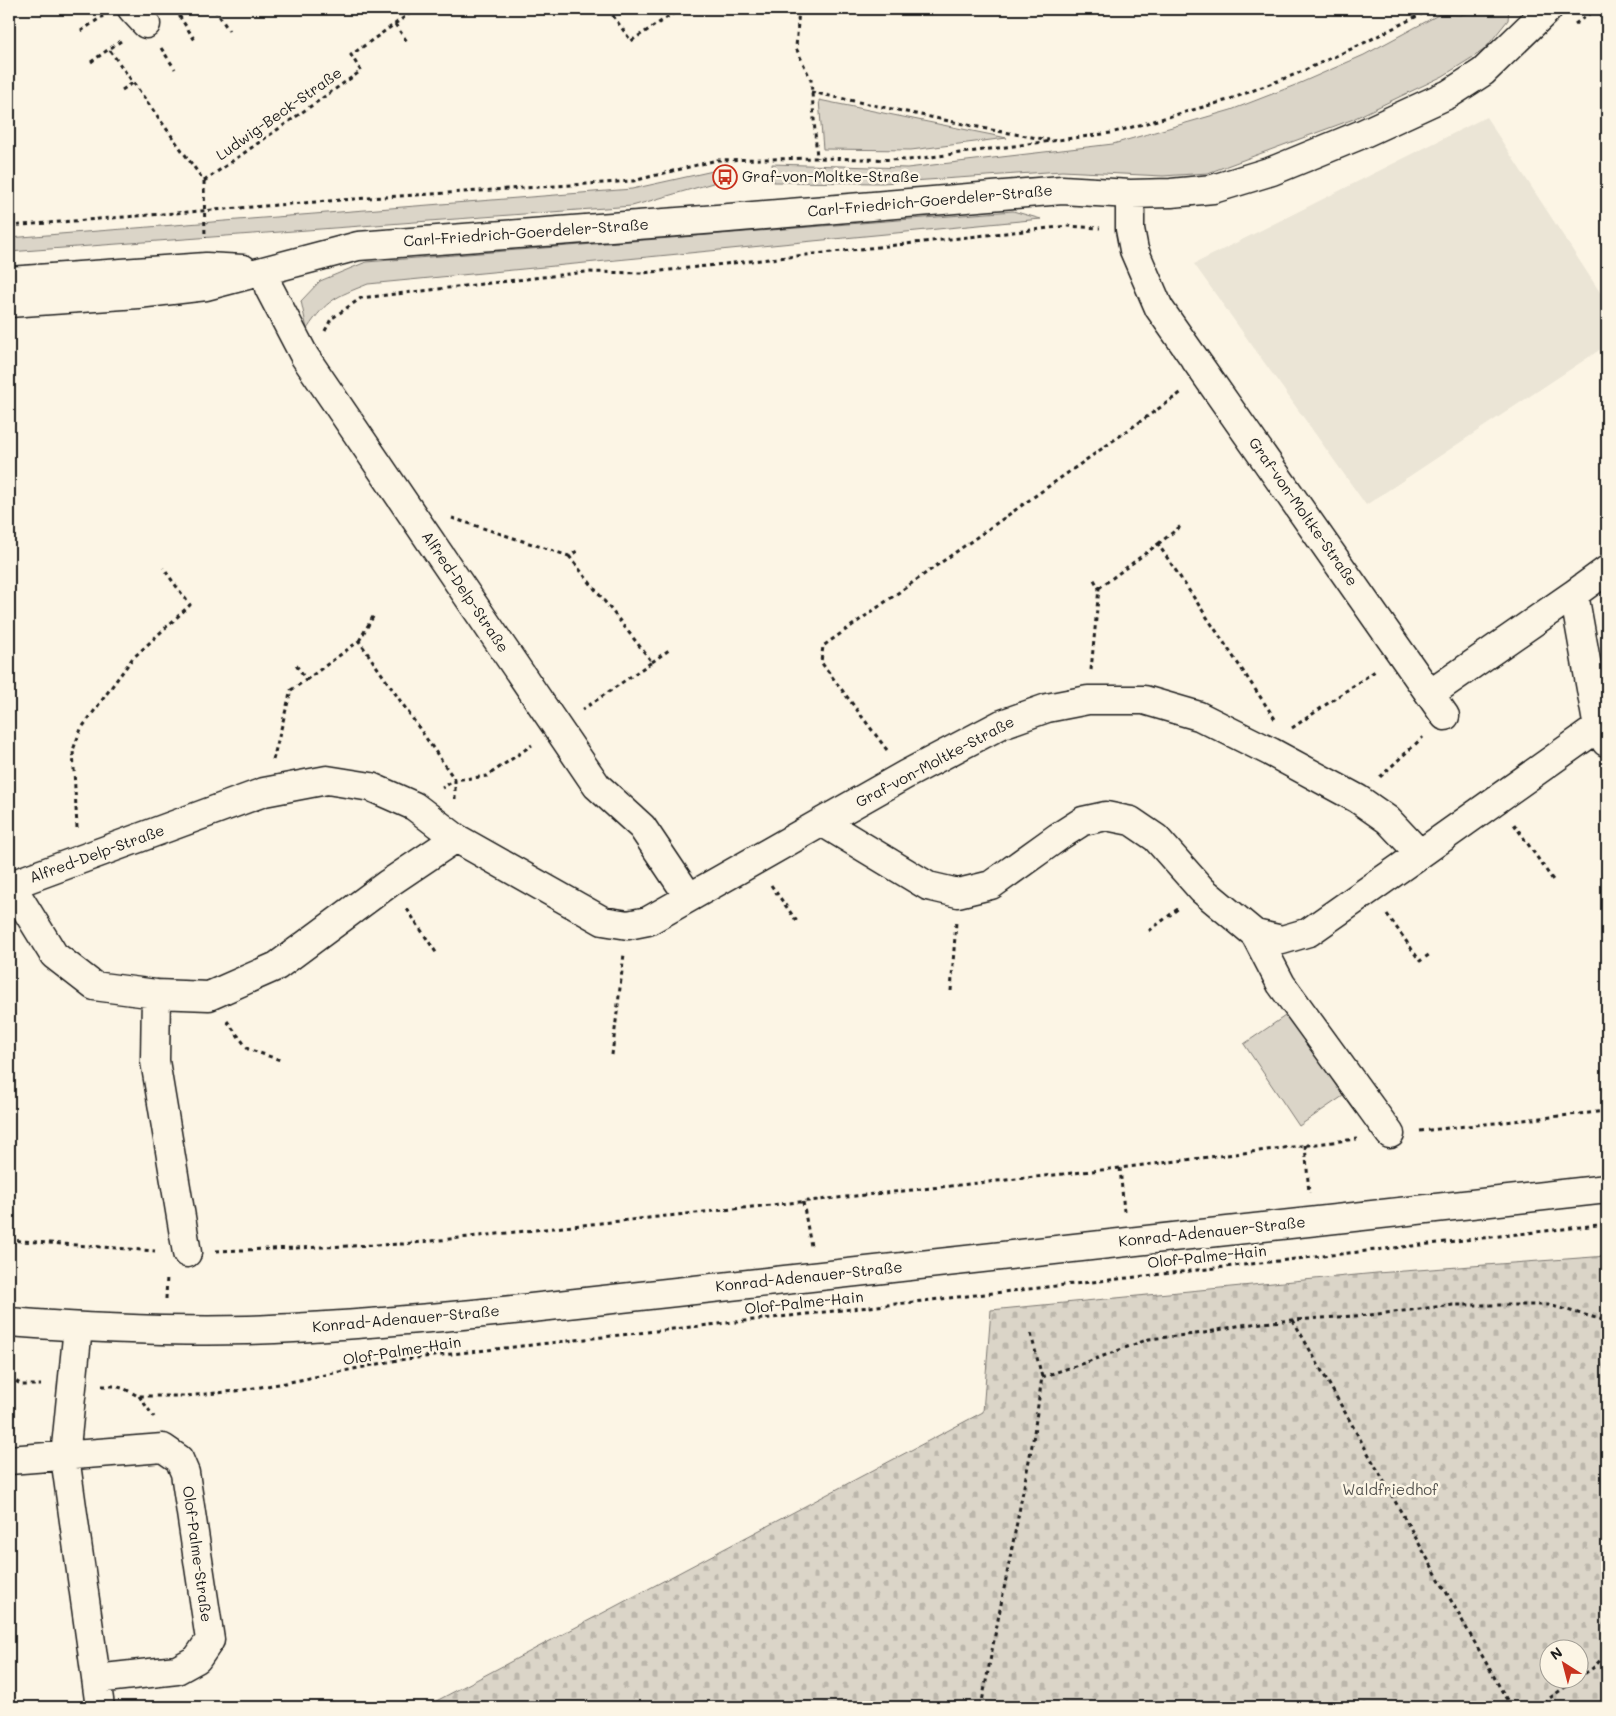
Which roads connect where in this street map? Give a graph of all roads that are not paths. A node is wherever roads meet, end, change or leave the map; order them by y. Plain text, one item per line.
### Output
1 (1546, 10) edge
2 (1130, 194) junction
3 (265, 271) junction
4 (9, 280) edge
5 (9, 303) edge
6 (1607, 570) edge
7 (1574, 594) junction
8 (1604, 731) edge
9 (822, 822) junction
10 (456, 838) junction
11 (1420, 854) junction
12 (10, 885) edge
13 (689, 896) junction
14 (1256, 934) junction
15 (156, 994) junction
16 (1390, 1134) road end
17 (1607, 1188) edge
18 (178, 1252) road end
19 (9, 1322) edge
20 (78, 1327) junction
21 (65, 1457) junction
22 (9, 1460) edge
23 (96, 1679) junction
24 (100, 1707) edge

1 - 2 street, Carl-Friedrich-Goerdeler-Straße
2 - 3 street, Carl-Friedrich-Goerdeler-Straße
2 - 7 street, Graf-von-Moltke-Straße
3 - 4 street, Carl-Friedrich-Goerdeler-Straße
3 - 5 street, Carl-Friedrich-Goerdeler-Straße
3 - 13 street, Alfred-Delp-Straße
6 - 7 street
7 - 8 street
8 - 11 street
9 - 11 street, Graf-von-Moltke-Straße
9 - 13 street, Alfred-Delp-Straße
9 - 14 street
10 - 12 street, Alfred-Delp-Straße
10 - 13 street, Alfred-Delp-Straße
10 - 15 street, Alfred-Delp-Straße
11 - 14 street
12 - 15 street, Alfred-Delp-Straße
14 - 16 street
15 - 18 street
17 - 20 street, Konrad-Adenauer-Straße
19 - 20 street, Konrad-Adenauer-Straße
20 - 21 street
21 - 22 street, Olof-Palme-Straße
21 - 23 street
21 - 23 street, Olof-Palme-Straße
23 - 24 street

